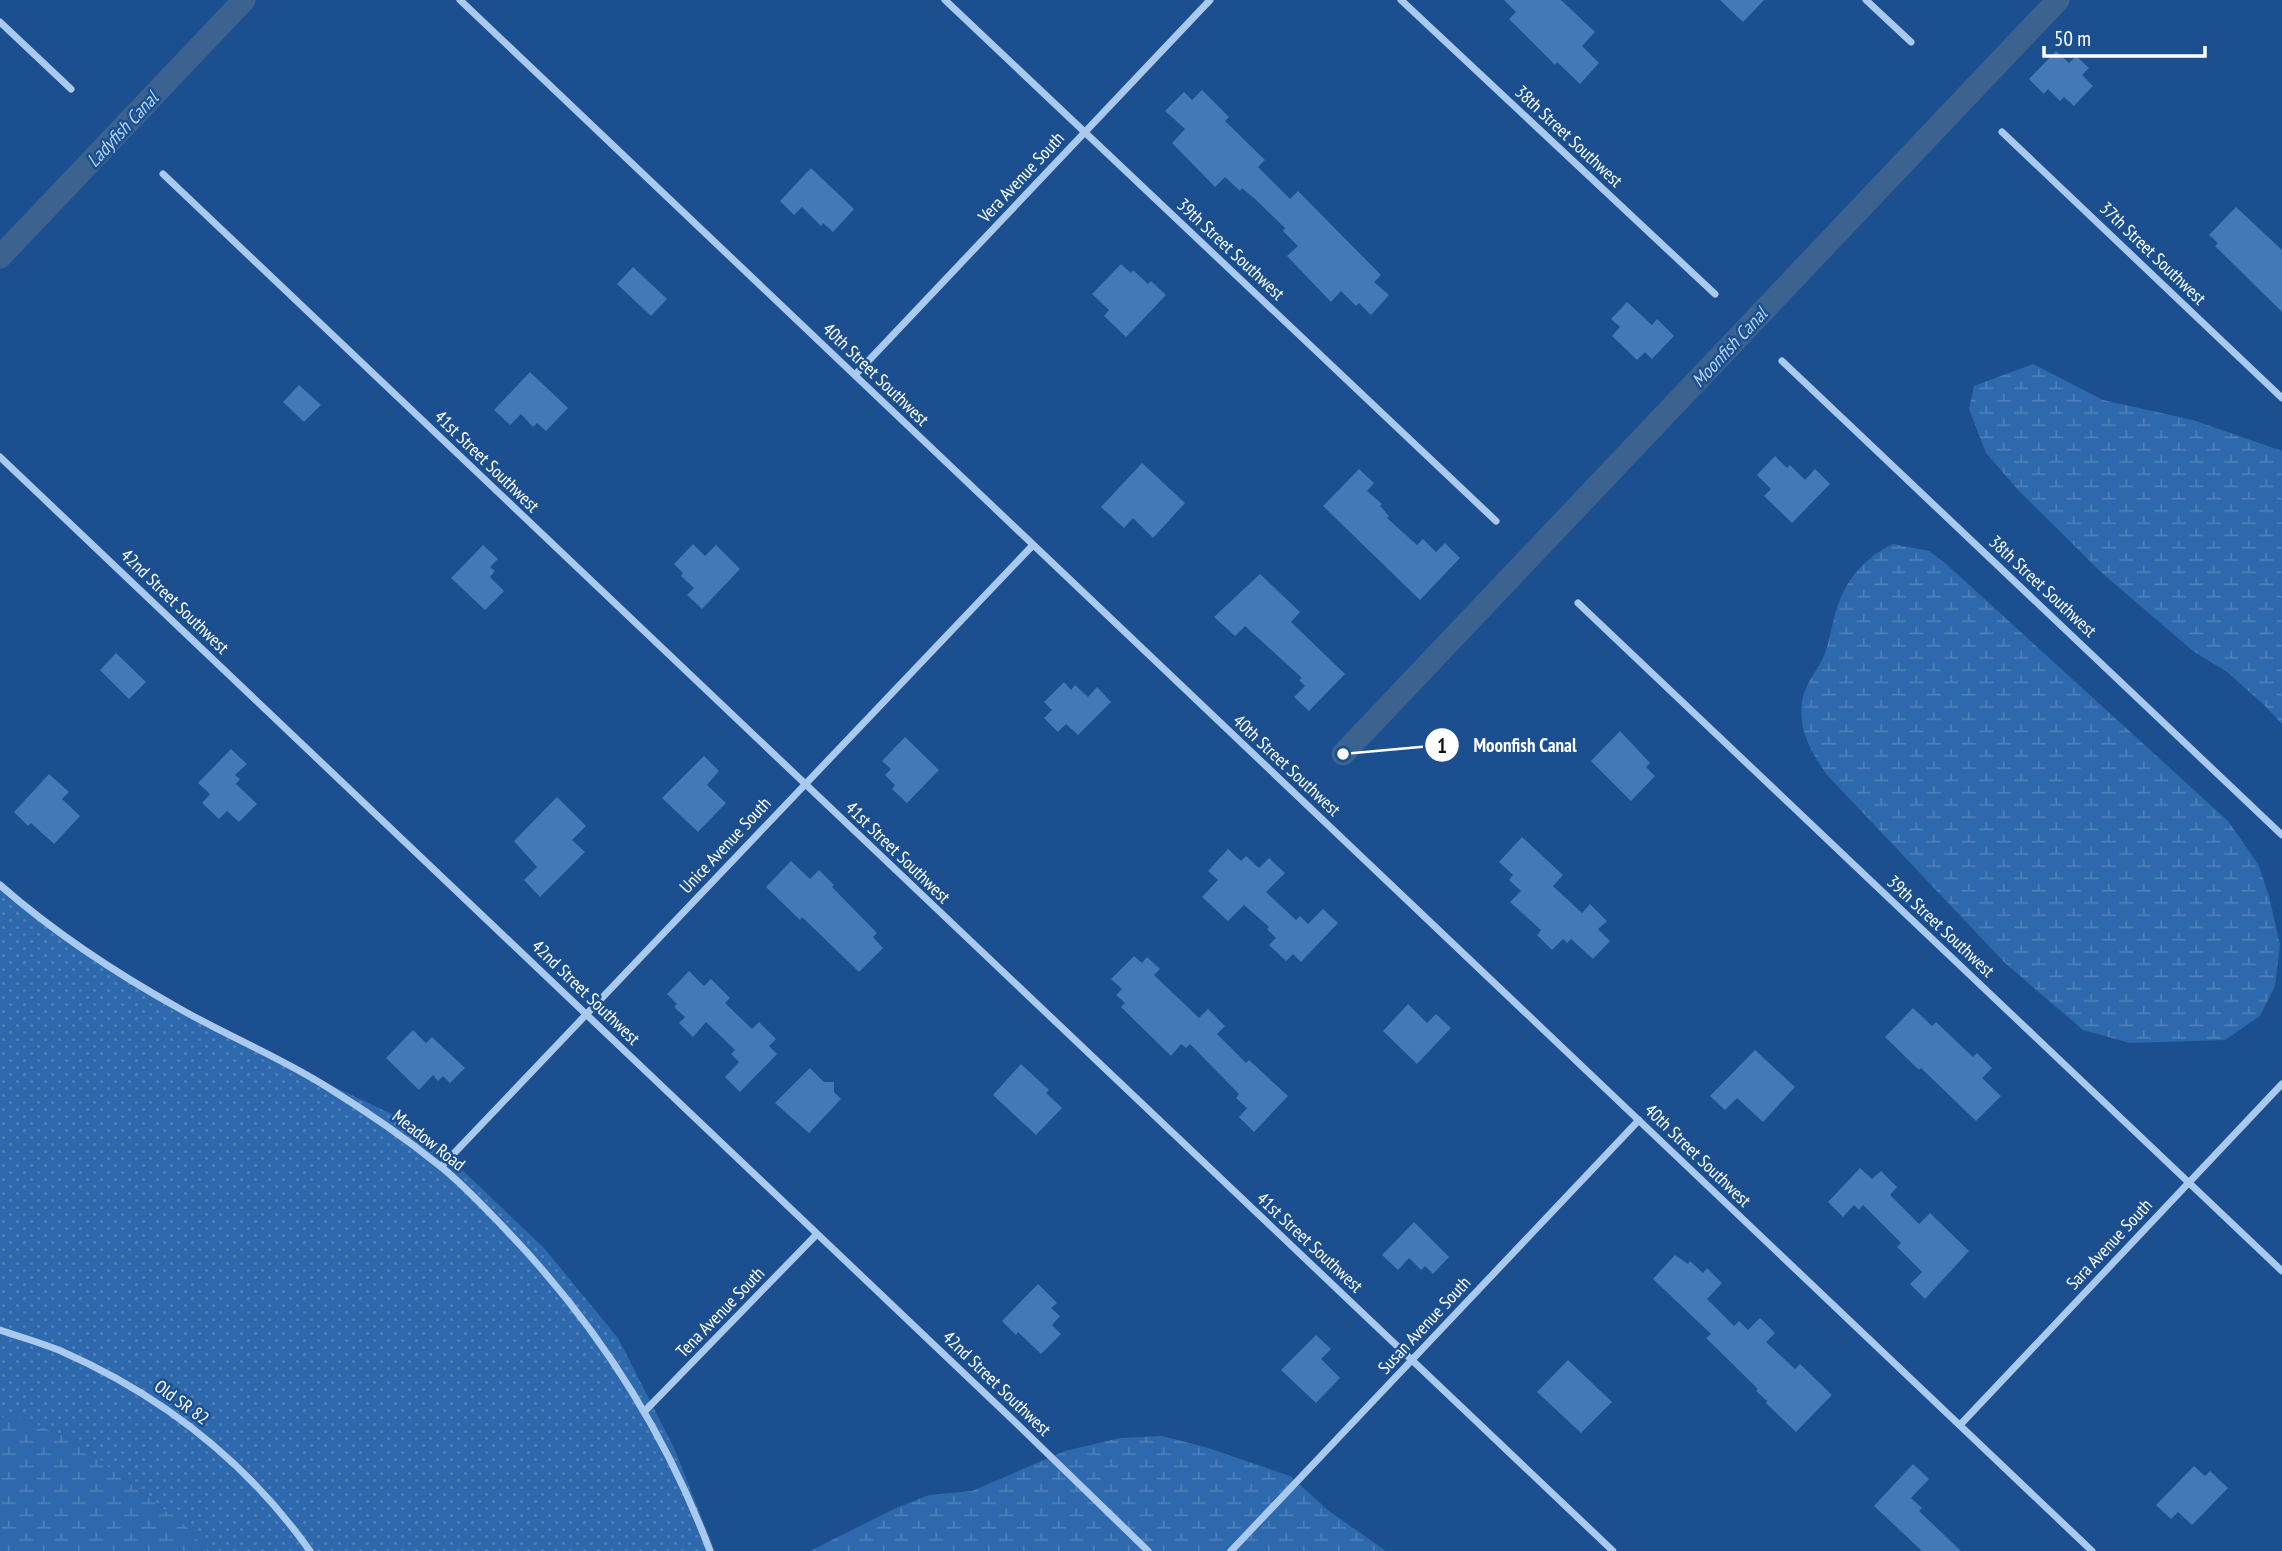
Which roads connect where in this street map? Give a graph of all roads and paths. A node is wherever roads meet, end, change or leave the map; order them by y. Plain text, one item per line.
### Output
1 (460, 0) edge
2 (946, 0) edge
3 (1210, 0) edge
4 (1401, 0) edge
5 (1866, 0) edge
6 (0, 22) edge
7 (1911, 42) dead end
8 (71, 89) dead end
9 (1085, 132) junction
10 (2002, 132) dead end
11 (163, 174) dead end
12 (1715, 294) dead end
13 (1782, 360) dead end
14 (855, 375) junction
15 (2282, 398) edge
16 (0, 457) edge
17 (1496, 521) dead end
18 (1033, 545) junction
19 (1578, 603) dead end
20 (804, 784) junction
21 (2282, 835) edge
22 (0, 884) edge
23 (586, 1014) junction
24 (2282, 1084) edge
25 (1639, 1120) junction
26 (441, 1167) junction
27 (2189, 1183) junction
28 (817, 1234) junction
29 (2282, 1271) edge
30 (0, 1330) edge
31 (1413, 1360) junction
32 (645, 1412) junction
33 (1960, 1425) junction
34 (310, 1551) edge
35 (709, 1551) edge
36 (1148, 1551) edge
37 (1231, 1551) edge
38 (1613, 1551) edge
39 (2092, 1551) edge

1 - 14 street, 40th Street Southwest
2 - 9 street, 39th Street Southwest
3 - 9 street, Vera Avenue South
4 - 12 street, 38th Street Southwest
5 - 7 street
6 - 8 street
9 - 14 street, Vera Avenue South
9 - 17 street, 39th Street Southwest
10 - 15 street, 37th Street Southwest
11 - 20 street, 41st Street Southwest
13 - 21 street, 38th Street Southwest
14 - 18 street, 40th Street Southwest
16 - 23 street, 42nd Street Southwest
18 - 20 street, Unice Avenue South
18 - 25 street, 40th Street Southwest
19 - 27 street, 39th Street Southwest
20 - 23 street, Unice Avenue South
20 - 31 street, 41st Street Southwest
22 - 26 street, Meadow Road
23 - 26 street, Unice Avenue South
23 - 28 street, 42nd Street Southwest
24 - 27 street, Sara Avenue South
25 - 31 street, Susan Avenue South
25 - 33 street, 40th Street Southwest
26 - 32 street, Meadow Road
27 - 29 street, 39th Street Southwest
27 - 33 street, Sara Avenue South
28 - 32 street, Tena Avenue South
28 - 36 street, 42nd Street Southwest
30 - 34 street, Old SR 82
31 - 37 street, Susan Avenue South
31 - 38 street, 41st Street Southwest
32 - 35 street, Meadow Road
33 - 39 street, 40th Street Southwest

